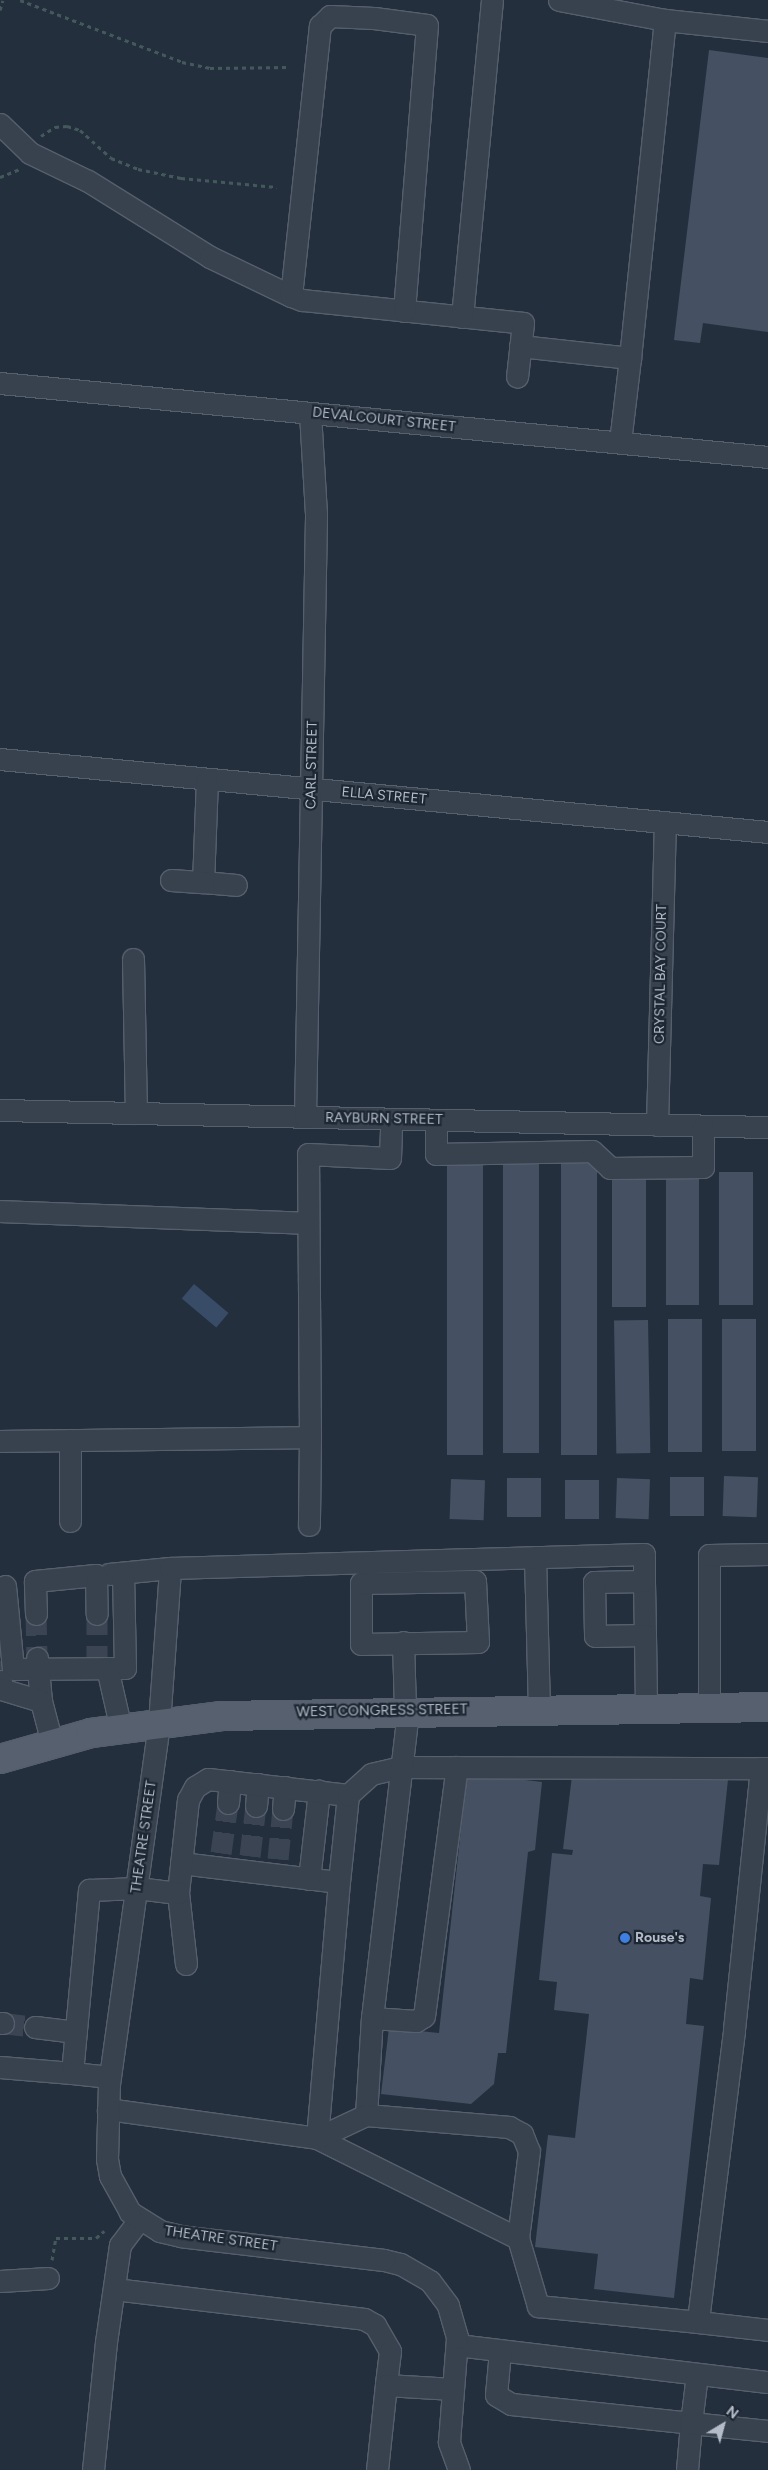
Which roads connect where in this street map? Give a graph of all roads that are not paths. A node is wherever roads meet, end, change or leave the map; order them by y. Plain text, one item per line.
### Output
1 (492, 0) edge
2 (559, 0) edge
3 (665, 20) junction
4 (768, 31) edge
5 (0, 124) edge
6 (291, 296) junction
7 (404, 311) junction
8 (462, 317) junction
9 (520, 346) junction
10 (630, 358) junction
11 (517, 376) dead end
12 (0, 383) edge
13 (310, 413) junction
14 (620, 442) junction
15 (768, 457) edge
16 (0, 759) edge
17 (207, 779) junction
18 (311, 789) junction
19 (665, 822) junction
20 (768, 832) edge
21 (171, 880) dead end
22 (203, 882) junction
23 (236, 885) dead end
24 (133, 959) dead end
25 (0, 1110) edge
26 (136, 1113) junction
27 (305, 1118) junction
28 (391, 1120) junction
29 (436, 1120) junction
30 (592, 1124) junction
31 (657, 1125) junction
32 (703, 1127) junction
33 (768, 1127) edge
34 (592, 1151) junction
35 (0, 1211) edge
36 (307, 1223) junction
37 (310, 1437) junction
38 (70, 1440) junction
39 (0, 1441) edge
40 (70, 1521) dead end
41 (309, 1524) dead end
42 (768, 1554) edge
43 (535, 1557) junction
44 (170, 1568) junction
45 (122, 1573) junction
46 (96, 1575) junction
47 (35, 1581) junction
48 (644, 1581) junction
49 (2, 1586) edge
50 (36, 1614) tunnel mouth
51 (97, 1614) tunnel mouth
52 (5, 1635) edge
53 (644, 1635) junction
54 (403, 1642) junction
55 (38, 1663) junction
56 (101, 1665) junction
57 (1, 1681) edge
58 (41, 1701) junction
59 (709, 1707) junction
60 (768, 1707) edge
61 (539, 1708) junction
62 (646, 1708) junction
63 (407, 1711) junction
64 (159, 1723) junction
65 (121, 1729) junction
66 (52, 1743) junction
67 (0, 1759) edge
68 (401, 1767) junction
69 (456, 1767) junction
70 (765, 1768) edge
71 (230, 1781) junction
72 (258, 1784) junction
73 (285, 1787) junction
74 (319, 1791) junction
75 (348, 1794) junction
76 (228, 1803) tunnel mouth
77 (256, 1806) tunnel mouth
78 (283, 1809) tunnel mouth
79 (181, 1864) junction
80 (309, 1879) junction
81 (339, 1882) junction
82 (137, 1888) junction
83 (178, 1893) junction
84 (186, 1964) dead end
85 (372, 2018) junction
86 (35, 2027) tunnel mouth
87 (76, 2032) junction
88 (0, 2067) edge
89 (72, 2073) junction
90 (110, 2077) junction
91 (108, 2109) junction
92 (366, 2115) junction
93 (317, 2138) junction
94 (134, 2215) junction
95 (518, 2238) junction
96 (48, 2278) road end
97 (0, 2281) edge
98 (114, 2289) junction
99 (698, 2322) junction
100 (768, 2330) edge
101 (457, 2345) junction
102 (500, 2351) junction
103 (697, 2374) junction
104 (768, 2382) edge
105 (386, 2385) junction
106 (453, 2389) junction
107 (691, 2423) junction
108 (768, 2431) edge
109 (93, 2470) edge
110 (377, 2470) edge
111 (459, 2470) edge
112 (687, 2470) edge

1 - 8 street
2 - 3 street
3 - 4 street
3 - 10 street
5 - 6 street
6 - 7 street
6 - 7 street
7 - 8 street
8 - 9 street
9 - 10 street
9 - 11 street
10 - 14 street
12 - 13 street, DEVALCOURT STREET
13 - 14 street, DEVALCOURT STREET
13 - 18 street, CARL STREET
14 - 15 street, DEVALCOURT STREET
16 - 17 street, ELLA STREET
17 - 18 street, ELLA STREET
17 - 22 street
18 - 19 street, ELLA STREET
18 - 27 street, CARL STREET
19 - 20 street, ELLA STREET
19 - 31 street, CRYSTAL BAY COURT
21 - 22 street
22 - 23 street
24 - 26 street
25 - 26 street, RAYBURN STREET
26 - 27 street, RAYBURN STREET
27 - 28 street, RAYBURN STREET
28 - 29 street, RAYBURN STREET
28 - 36 street
29 - 30 street, RAYBURN STREET
29 - 34 street
30 - 31 street, RAYBURN STREET
30 - 34 street
31 - 32 street, RAYBURN STREET
32 - 33 street, RAYBURN STREET
32 - 34 street
35 - 36 street
36 - 37 street
37 - 38 street
37 - 41 street
38 - 39 street
38 - 40 street
42 - 59 street
43 - 44 street
43 - 48 street
43 - 61 street
44 - 45 street
44 - 64 street, THEATRE STREET
45 - 46 street
45 - 56 street
46 - 47 street
46 - 51 street
47 - 49 street
47 - 50 street
48 - 53 street
48 - 53 street
49 - 52 street
52 - 55 street
53 - 62 street
54 - 54 street
54 - 63 street
55 - 56 street
55 - 58 street
56 - 65 street
57 - 58 street
58 - 66 street
59 - 60 main road, WEST CONGRESS STREET
59 - 62 main road, WEST CONGRESS STREET
61 - 62 main road, WEST CONGRESS STREET
61 - 63 main road, WEST CONGRESS STREET
63 - 64 main road, WEST CONGRESS STREET
63 - 68 street
64 - 65 main road, WEST CONGRESS STREET
64 - 82 street, THEATRE STREET
65 - 66 main road, WEST CONGRESS STREET
66 - 67 main road, WEST CONGRESS STREET
68 - 69 street
68 - 75 street
68 - 85 street
69 - 70 street
69 - 85 street
70 - 99 street
71 - 72 street
71 - 76 street
71 - 79 street
72 - 73 street
72 - 77 street
73 - 74 street
73 - 78 street
74 - 75 street
74 - 80 street
75 - 81 street
79 - 80 street
79 - 83 street
80 - 81 street
81 - 93 street
82 - 83 street
82 - 87 street
82 - 90 street, THEATRE STREET
83 - 84 street
85 - 92 street
86 - 87 street
87 - 89 street
88 - 89 street
89 - 90 street
90 - 91 street, THEATRE STREET
91 - 93 street
91 - 94 street, THEATRE STREET
92 - 93 street
92 - 95 street
93 - 95 street
94 - 98 street
94 - 101 street, THEATRE STREET
95 - 99 street
96 - 97 street
98 - 105 street
98 - 109 street
99 - 100 street
101 - 102 street
101 - 106 street, THEATRE STREET
102 - 103 street
102 - 107 street
103 - 104 street
103 - 107 street
105 - 106 street
105 - 110 street
106 - 111 street, THEATRE STREET
107 - 108 street
107 - 112 street

